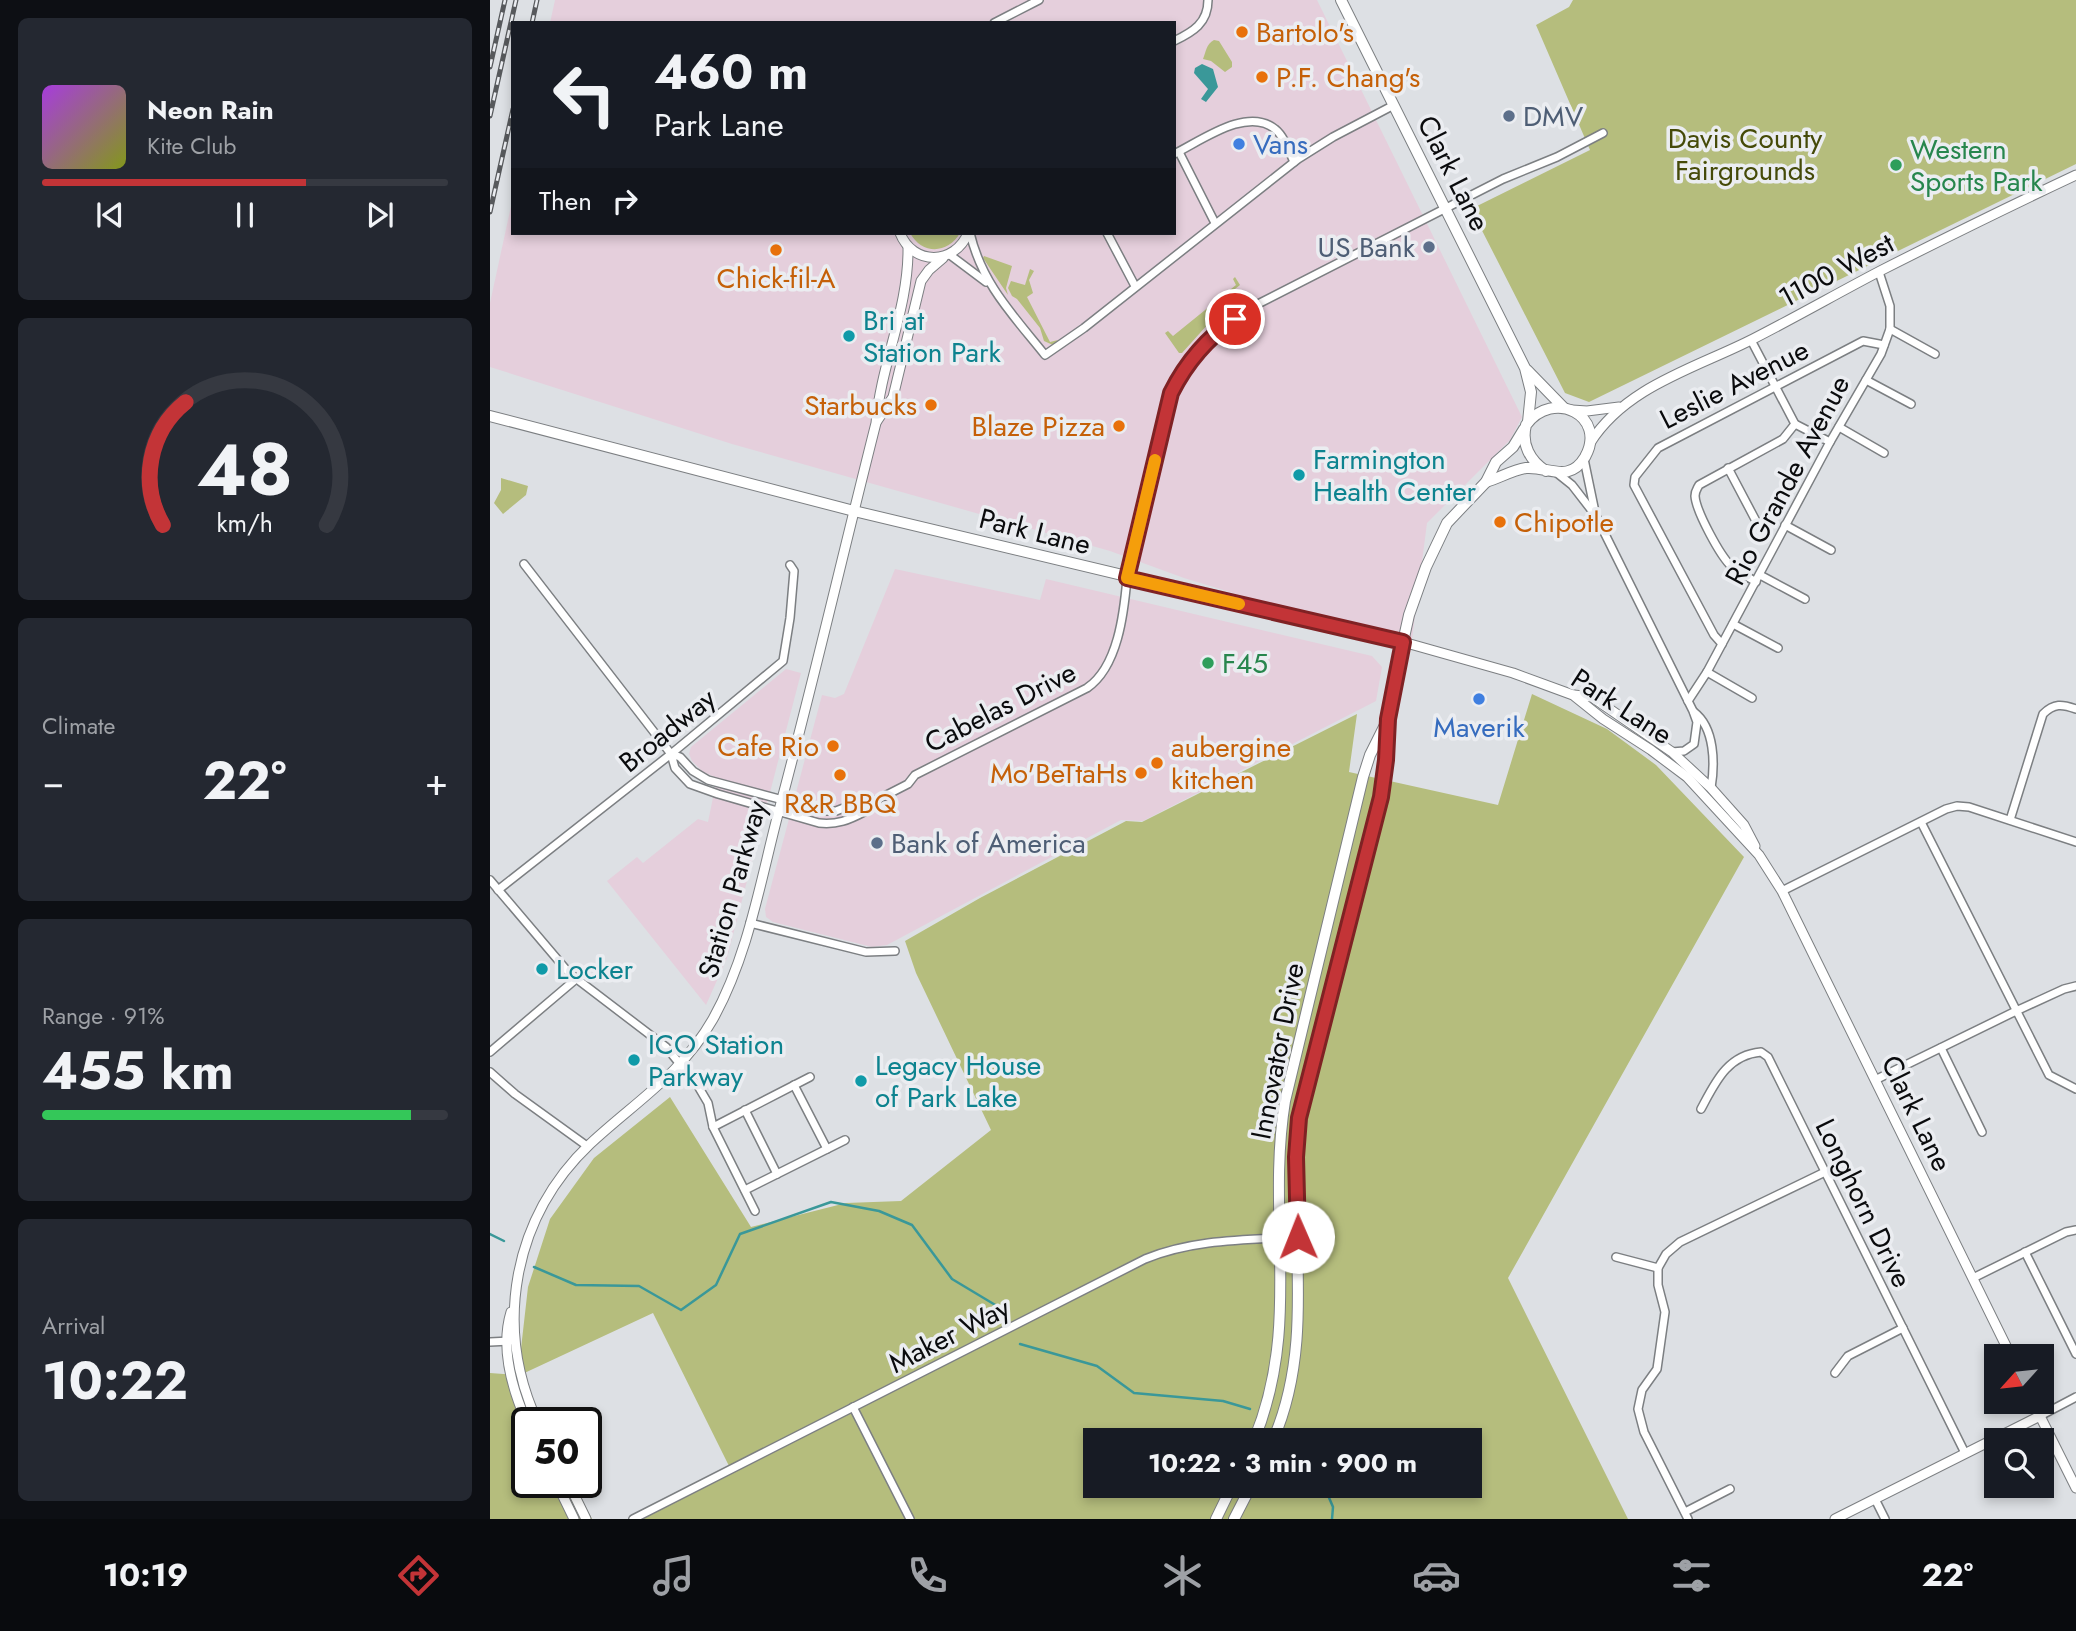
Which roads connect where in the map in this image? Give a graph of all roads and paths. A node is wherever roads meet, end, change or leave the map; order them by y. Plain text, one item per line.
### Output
1 (1039, 0) edge
2 (1208, 0) edge
3 (1341, 0) edge
4 (999, 21) edge
5 (1176, 40) edge
6 (1394, 105) junction
7 (1603, 133) dead end
8 (1177, 153) edge
9 (1294, 162) junction
10 (2076, 174) edge
11 (1447, 209) junction
12 (1215, 223) junction
13 (901, 235) edge
14 (968, 235) edge
15 (970, 235) edge
16 (1108, 235) edge
17 (908, 247) junction
18 (946, 256) junction
19 (1879, 272) junction
20 (988, 283) junction
21 (1135, 286) junction
22 (1890, 329) junction
23 (1752, 340) junction
24 (1884, 345) junction
25 (1935, 354) dead end
26 (1525, 368) junction
27 (1866, 380) junction
28 (1774, 388) junction
29 (1911, 404) dead end
30 (1619, 407) junction
31 (1567, 409) junction
32 (490, 416) edge
33 (876, 423) junction
34 (1795, 424) junction
35 (1526, 425) junction
36 (1839, 427) junction
37 (1830, 442) junction
38 (1590, 443) junction
39 (1884, 453) dead end
40 (1584, 459) junction
41 (1728, 468) junction
42 (1551, 472) junction
43 (1486, 482) junction
44 (854, 510) junction
45 (1596, 516) junction
46 (1756, 521) dead end
47 (1785, 526) junction
48 (1832, 550) dead end
49 (524, 564) dead end
50 (790, 565) dead end
51 (1127, 578) junction
52 (1758, 578) junction
53 (1805, 599) dead end
54 (1733, 624) junction
55 (1403, 642) junction
56 (1722, 644) junction
57 (1778, 648) dead end
58 (1707, 672) junction
59 (1573, 695) junction
60 (1752, 698) dead end
61 (1688, 701) junction
62 (2076, 709) edge
63 (1693, 711) junction
64 (1388, 719) junction
65 (1672, 752) junction
66 (671, 754) junction
67 (1711, 788) junction
68 (782, 799) junction
69 (867, 805) junction
70 (779, 811) junction
71 (2010, 820) junction
72 (1921, 822) junction
73 (2076, 842) edge
74 (1759, 855) junction
75 (490, 880) edge
76 (498, 890) junction
77 (1782, 891) junction
78 (750, 923) junction
79 (895, 951) dead end
80 (576, 979) junction
81 (2076, 986) edge
82 (2016, 1011) junction
83 (1941, 1048) junction
84 (490, 1052) edge
85 (679, 1064) junction
86 (490, 1072) edge
87 (810, 1077) dead end
88 (1875, 1080) junction
89 (794, 1085) junction
90 (2076, 1089) edge
91 (745, 1110) junction
92 (1701, 1110) dead end
93 (713, 1127) junction
94 (1982, 1132) dead end
95 (845, 1140) dead end
96 (587, 1146) junction
97 (827, 1149) junction
98 (1825, 1172) junction
99 (777, 1174) junction
100 (745, 1190) junction
101 (755, 1211) dead end
102 (2076, 1230) edge
103 (1298, 1237) junction
104 (1281, 1238) junction
105 (2025, 1252) junction
106 (1616, 1257) dead end
107 (1658, 1268) junction
108 (1973, 1278) junction
109 (1903, 1328) junction
110 (2073, 1340) edge
111 (511, 1341) junction
112 (490, 1342) edge
113 (2005, 1344) edge
114 (2076, 1354) edge
115 (1835, 1373) dead end
116 (2076, 1397) edge
117 (521, 1407) edge
118 (532, 1407) edge
119 (853, 1407) junction
120 (2040, 1416) junction
121 (1259, 1428) edge
122 (1277, 1428) edge
123 (1965, 1453) junction
124 (2076, 1488) edge
125 (1730, 1489) dead end
126 (564, 1498) edge
127 (576, 1498) edge
128 (1226, 1498) edge
129 (1245, 1498) edge
130 (1875, 1499) junction
131 (1686, 1516) edge
132 (575, 1519) edge
133 (586, 1519) edge
134 (633, 1519) edge
135 (910, 1519) edge
136 (1216, 1519) edge
137 (1234, 1519) edge
138 (1835, 1519) edge
139 (1885, 1519) edge

1 - 4 street
2 - 5 street
3 - 6 main road, Clark Lane
6 - 9 street
6 - 11 main road, Clark Lane
7 - 11 street, Cabelas Drive
8 - 9 street
8 - 12 street
9 - 12 street
10 - 19 street, 1100 West
11 - 26 main road, Clark Lane
11 - 51 street, Cabelas Drive
12 - 21 street
13 - 17 street
14 - 18 street, Station Parkway
15 - 20 street
16 - 21 street
17 - 18 street
17 - 33 street, Station Parkway
18 - 20 street
18 - 33 street, Station Parkway
19 - 22 street, Rio Grande Avenue
19 - 23 street, 1100 West
20 - 21 street
22 - 24 street, Rio Grande Avenue
22 - 25 street
23 - 28 street
23 - 30 street, 1100 West
24 - 27 street, Rio Grande Avenue
24 - 28 street, Leslie Avenue
26 - 31 main road, Clark Lane
26 - 35 main road, Clark Lane
27 - 29 street
27 - 36 street, Rio Grande Avenue
28 - 34 street
28 - 56 street, Leslie Avenue
30 - 31 street, 1100 West
30 - 38 street, 1100 West
31 - 35 main road
31 - 38 main road
32 - 44 main road, Park Lane
33 - 44 street, Station Parkway
34 - 37 street
34 - 41 street
35 - 42 main road
35 - 43 main road
36 - 37 street, Rio Grande Avenue
36 - 39 street
37 - 47 street, Rio Grande Avenue
38 - 40 main road
40 - 42 main road
40 - 45 street
41 - 46 street
41 - 52 street
42 - 43 main road
42 - 45 street
43 - 55 main road
44 - 51 main road, Park Lane
44 - 68 street, Station Parkway
45 - 61 street
47 - 48 street
47 - 52 street, Rio Grande Avenue
49 - 66 street
50 - 66 street, Broadway
51 - 55 main road, Park Lane
51 - 69 street, Cabelas Drive
52 - 53 street
52 - 54 street, Rio Grande Avenue
54 - 56 street, Rio Grande Avenue
54 - 57 street
55 - 59 street, Park Lane
55 - 64 main road, Innovator Drive
56 - 58 street, Rio Grande Avenue
58 - 60 street
58 - 61 street, Rio Grande Avenue
59 - 65 street
59 - 74 street, Park Lane
61 - 63 street
62 - 71 street
63 - 65 street
63 - 67 street
64 - 103 main road, Innovator Drive
64 - 104 main road, Innovator Drive
65 - 67 street
66 - 68 street, Cabelas Drive
66 - 70 street, Cabelas Drive
66 - 76 street, Broadway
67 - 74 street
68 - 69 street, Cabelas Drive
68 - 70 street, Station Parkway
69 - 70 street, Cabelas Drive
70 - 78 street, Station Parkway
71 - 72 street
71 - 73 street
72 - 77 street
72 - 82 street
74 - 77 street, Park Lane
75 - 76 street
76 - 80 street
77 - 88 street, Clark Lane
78 - 79 street
78 - 85 street, Station Parkway
80 - 84 street
80 - 85 street
81 - 82 street
82 - 83 street
82 - 90 street
83 - 88 street
83 - 94 street
85 - 93 street
85 - 96 street, Station Parkway
86 - 96 street
87 - 89 street
88 - 108 street, Clark Lane
89 - 91 street
89 - 97 street
91 - 93 street
91 - 99 street
92 - 98 street, Longhorn Drive
93 - 100 street
95 - 97 street
96 - 111 street, Station Parkway
97 - 99 street
98 - 107 street
98 - 109 street, Longhorn Drive
99 - 100 street
100 - 101 street
102 - 105 street
103 - 104 street, Maker Way
103 - 122 main road, Innovator Drive
104 - 119 street, Maker Way
104 - 121 main road, Innovator Drive
105 - 108 street
105 - 110 street
106 - 107 street
107 - 131 street
108 - 113 street, Clark Lane
109 - 115 street
109 - 123 street, Longhorn Drive
110 - 114 street
111 - 112 street
111 - 117 street
111 - 118 street
116 - 120 street
119 - 134 street, Maker Way
119 - 135 street
120 - 123 street
120 - 124 street
123 - 130 street
125 - 131 street
126 - 132 street
127 - 133 street
128 - 136 main road
129 - 137 main road
130 - 138 street
130 - 139 street

